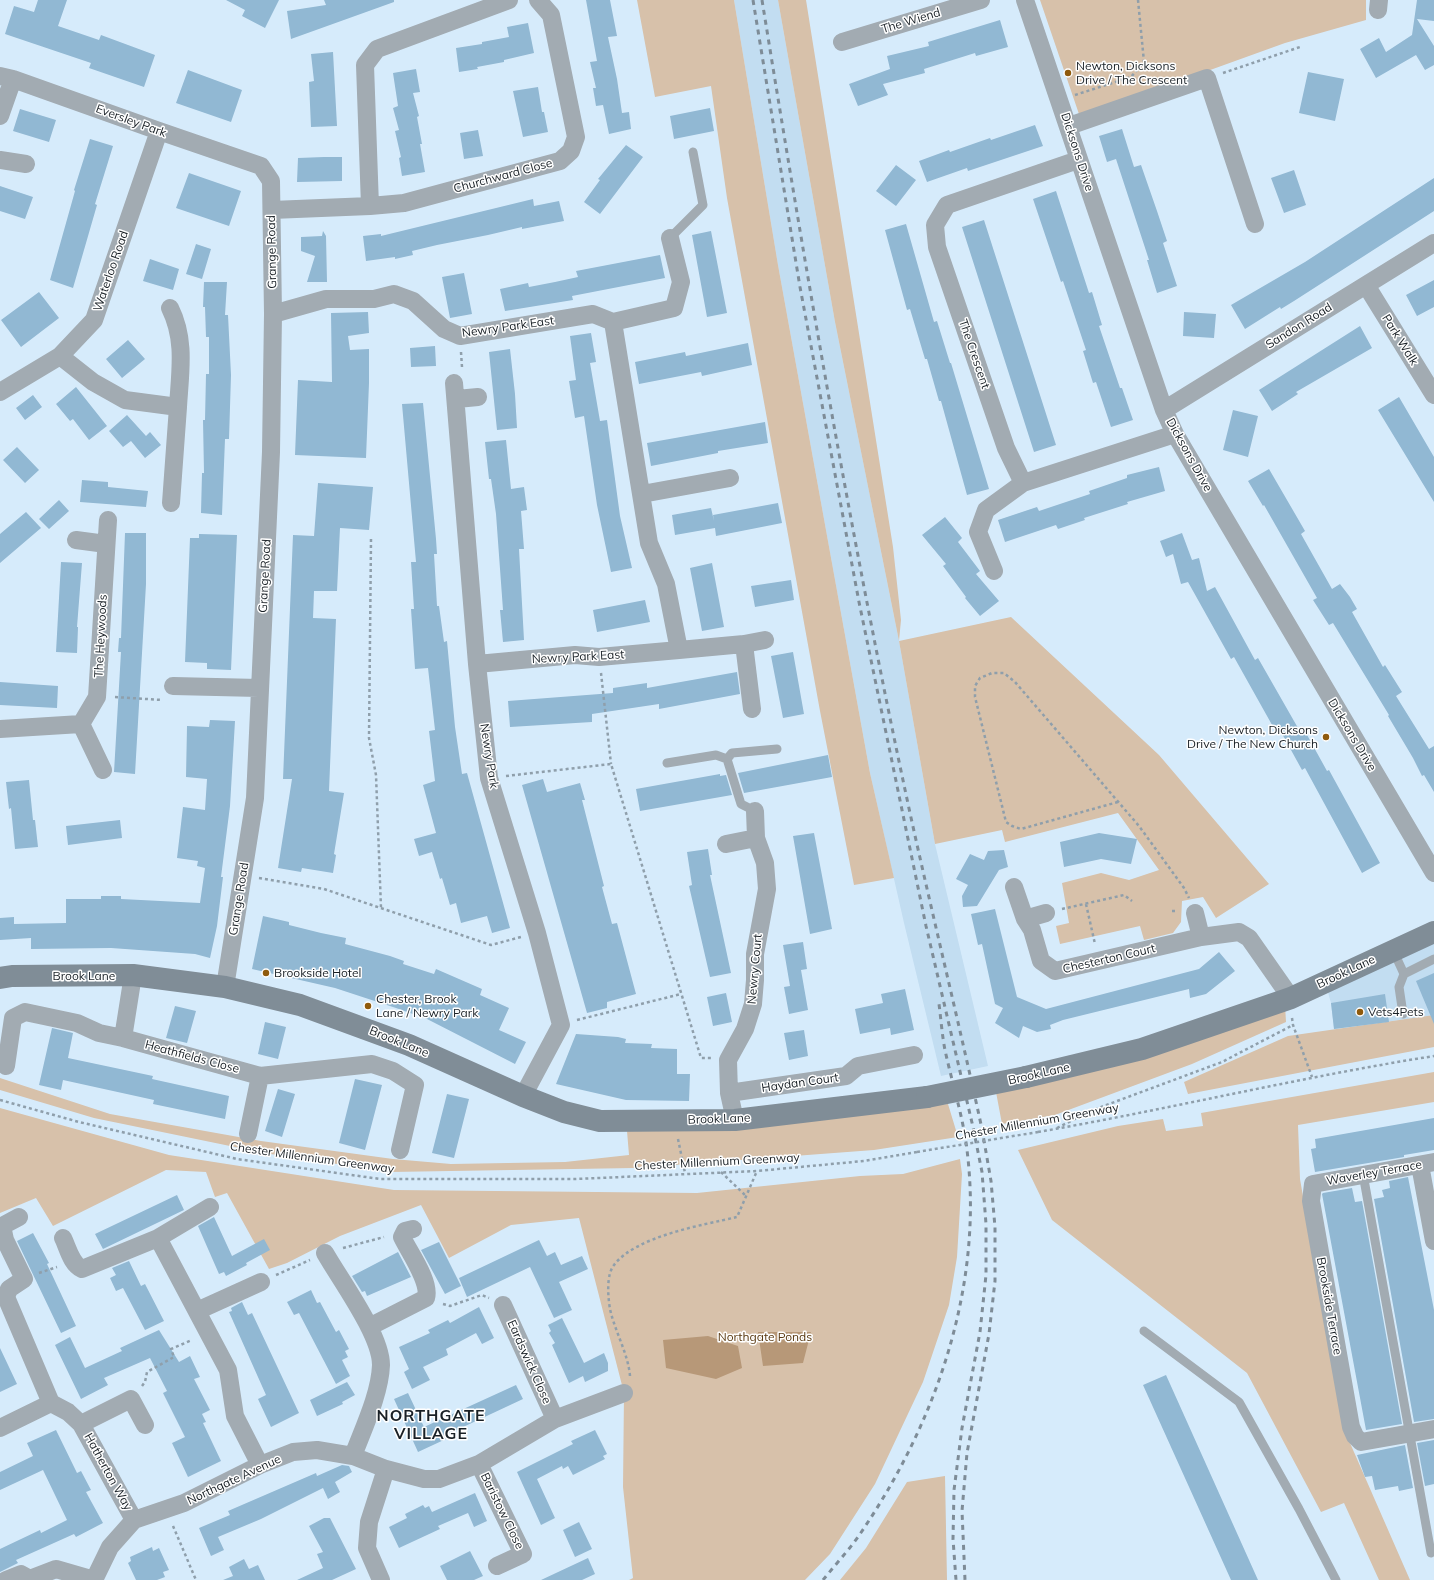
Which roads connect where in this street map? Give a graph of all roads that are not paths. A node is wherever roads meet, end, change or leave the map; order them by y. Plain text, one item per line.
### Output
1 (509, 0) edge
2 (538, 0) edge
3 (981, 0) edge
4 (1025, 0) edge
5 (842, 42) dead end
6 (6, 77) edge
7 (0, 116) edge
8 (1069, 126) junction
9 (158, 131) junction
10 (693, 152) dead end
11 (0, 160) edge
12 (1078, 160) junction
13 (26, 164) dead end
14 (261, 166) joint
15 (370, 206) junction
16 (272, 210) junction
17 (1256, 224) dead end
18 (670, 238) joint
19 (1434, 243) edge
20 (1366, 285) junction
21 (170, 308) dead end
22 (273, 314) junction
23 (613, 322) junction
24 (60, 356) junction
25 (0, 392) edge
26 (1434, 395) edge
27 (478, 397) dead end
28 (178, 407) junction
29 (1164, 410) junction
30 (1175, 434) junction
31 (730, 478) dead end
32 (1023, 483) junction
33 (642, 494) junction
34 (171, 503) dead end
35 (108, 520) dead end
36 (76, 540) dead end
37 (106, 544) junction
38 (994, 571) dead end
39 (765, 640) dead end
40 (744, 644) junction
41 (678, 650) junction
42 (477, 664) junction
43 (173, 686) road end
44 (259, 688) junction
45 (752, 709) dead end
46 (81, 724) junction
47 (0, 729) edge
48 (777, 749) dead end
49 (728, 759) junction
50 (667, 763) dead end
51 (103, 770) dead end
52 (755, 811) joint
53 (756, 838) junction
54 (726, 844) dead end
55 (1434, 873) edge
56 (1014, 887) dead end
57 (1046, 913) road end
58 (1195, 913) road end
59 (1024, 919) junction
60 (1434, 932) edge
61 (1201, 937) junction
62 (1393, 950) junction
63 (1434, 959) edge
64 (1404, 974) junction
65 (133, 976) junction
66 (0, 978) edge
67 (225, 987) junction
68 (1291, 998) junction
69 (1403, 1014) dead end
70 (123, 1038) junction
71 (914, 1055) dead end
72 (6, 1066) dead end
73 (260, 1076) junction
74 (729, 1093) junction
75 (523, 1096) junction
76 (734, 1120) junction
77 (248, 1134) dead end
78 (400, 1150) dead end
79 (1427, 1164) edge
80 (1363, 1174) junction
81 (1313, 1184) joint
82 (210, 1207) dead end
83 (19, 1217) dead end
84 (409, 1230) road end
85 (63, 1238) dead end
86 (158, 1238) junction
87 (1434, 1241) edge
88 (325, 1254) road end
89 (261, 1282) road end
90 (503, 1305) road end
91 (197, 1311) junction
92 (369, 1327) junction
93 (1144, 1331) dead end
94 (624, 1393) road end
95 (51, 1403) junction
96 (555, 1419) junction
97 (81, 1424) junction
98 (145, 1425) dead end
99 (0, 1428) edge
100 (1434, 1429) edge
101 (1409, 1433) junction
102 (353, 1456) junction
103 (260, 1464) junction
104 (479, 1464) junction
105 (386, 1469) junction
106 (134, 1520) junction
107 (1431, 1553) dead end
108 (497, 1566) dead end
109 (30, 1579) edge
110 (6, 1580) edge
111 (94, 1580) edge
112 (381, 1580) edge
113 (1336, 1580) edge

1 - 15 street
2 - 15 street, Churchward Close
3 - 5 street, The Wiend
4 - 8 street, Dicksons Drive
6 - 7 street
6 - 9 street, Eversley Park
8 - 12 street, Dicksons Drive
8 - 17 street
9 - 14 street, Eversley Park
9 - 24 street, Waterloo Road
10 - 18 lane
11 - 13 street
12 - 29 street, Dicksons Drive
12 - 32 street, The Crescent
14 - 16 street, Grange Road
15 - 16 street, Churchward Close
16 - 22 street, Grange Road
18 - 23 street
19 - 20 street, Sandon Road
20 - 26 street, Park Walk
20 - 29 street, Sandon Road
21 - 28 street
22 - 23 street, Newry Park East
22 - 44 street, Grange Road
23 - 33 street
24 - 25 street, Waterloo Road
24 - 28 street
27 - 42 street, Newry Park
28 - 34 street
29 - 30 street, Dicksons Drive
30 - 32 street
30 - 55 street, Dicksons Drive
31 - 33 street
32 - 38 street
33 - 41 street
35 - 37 street, The Heywoods
36 - 37 street
37 - 46 street, The Heywoods
39 - 40 street, Newry Park East
40 - 41 street, Newry Park East
40 - 45 street
41 - 42 street, Newry Park East
42 - 75 street, Newry Park
43 - 44 street
44 - 67 street, Grange Road
46 - 47 street
46 - 51 street
48 - 49 lane
49 - 50 lane
49 - 52 lane
52 - 53 street, Newry Court
53 - 54 street
53 - 74 street, Newry Court
56 - 59 street, Chesterton Court
57 - 59 street
58 - 61 street
59 - 61 street, Chesterton Court
60 - 62 street, Brook Lane
61 - 68 street, Chesterton Court
62 - 64 lane
62 - 68 street, Brook Lane
63 - 64 lane
64 - 69 lane
65 - 66 street, Brook Lane
65 - 67 street, Brook Lane
65 - 70 street
67 - 75 street, Brook Lane
68 - 76 street, Brook Lane, bridge
70 - 72 street, Heathfields Close
70 - 73 street, Heathfields Close
71 - 74 street, Haydan Court
73 - 77 street
73 - 78 street, Heathfields Close
74 - 76 street
75 - 76 street, Brook Lane
79 - 80 street, Waverley Terrace
79 - 87 street
80 - 81 street, Waverley Terrace
80 - 101 lane
81 - 101 street, Brookside Terrace
82 - 86 street
83 - 95 street
84 - 92 street
85 - 86 street
86 - 91 street
88 - 92 street
89 - 91 street
90 - 96 street, Eardswick Close
91 - 103 street
92 - 102 street
93 - 113 lane
94 - 96 street, Northgate Avenue
95 - 97 street, Hatherton Way
95 - 99 street
96 - 104 street, Northgate Avenue
97 - 98 street, Hatherton Way
97 - 106 street, Hatherton Way
100 - 101 street
101 - 107 lane
102 - 103 street, Northgate Avenue
102 - 105 street, Northgate Avenue
103 - 106 street, Northgate Avenue
104 - 105 street, Northgate Avenue
104 - 108 street, Baristow Close
105 - 112 street
106 - 111 street
109 - 110 street
109 - 111 street

